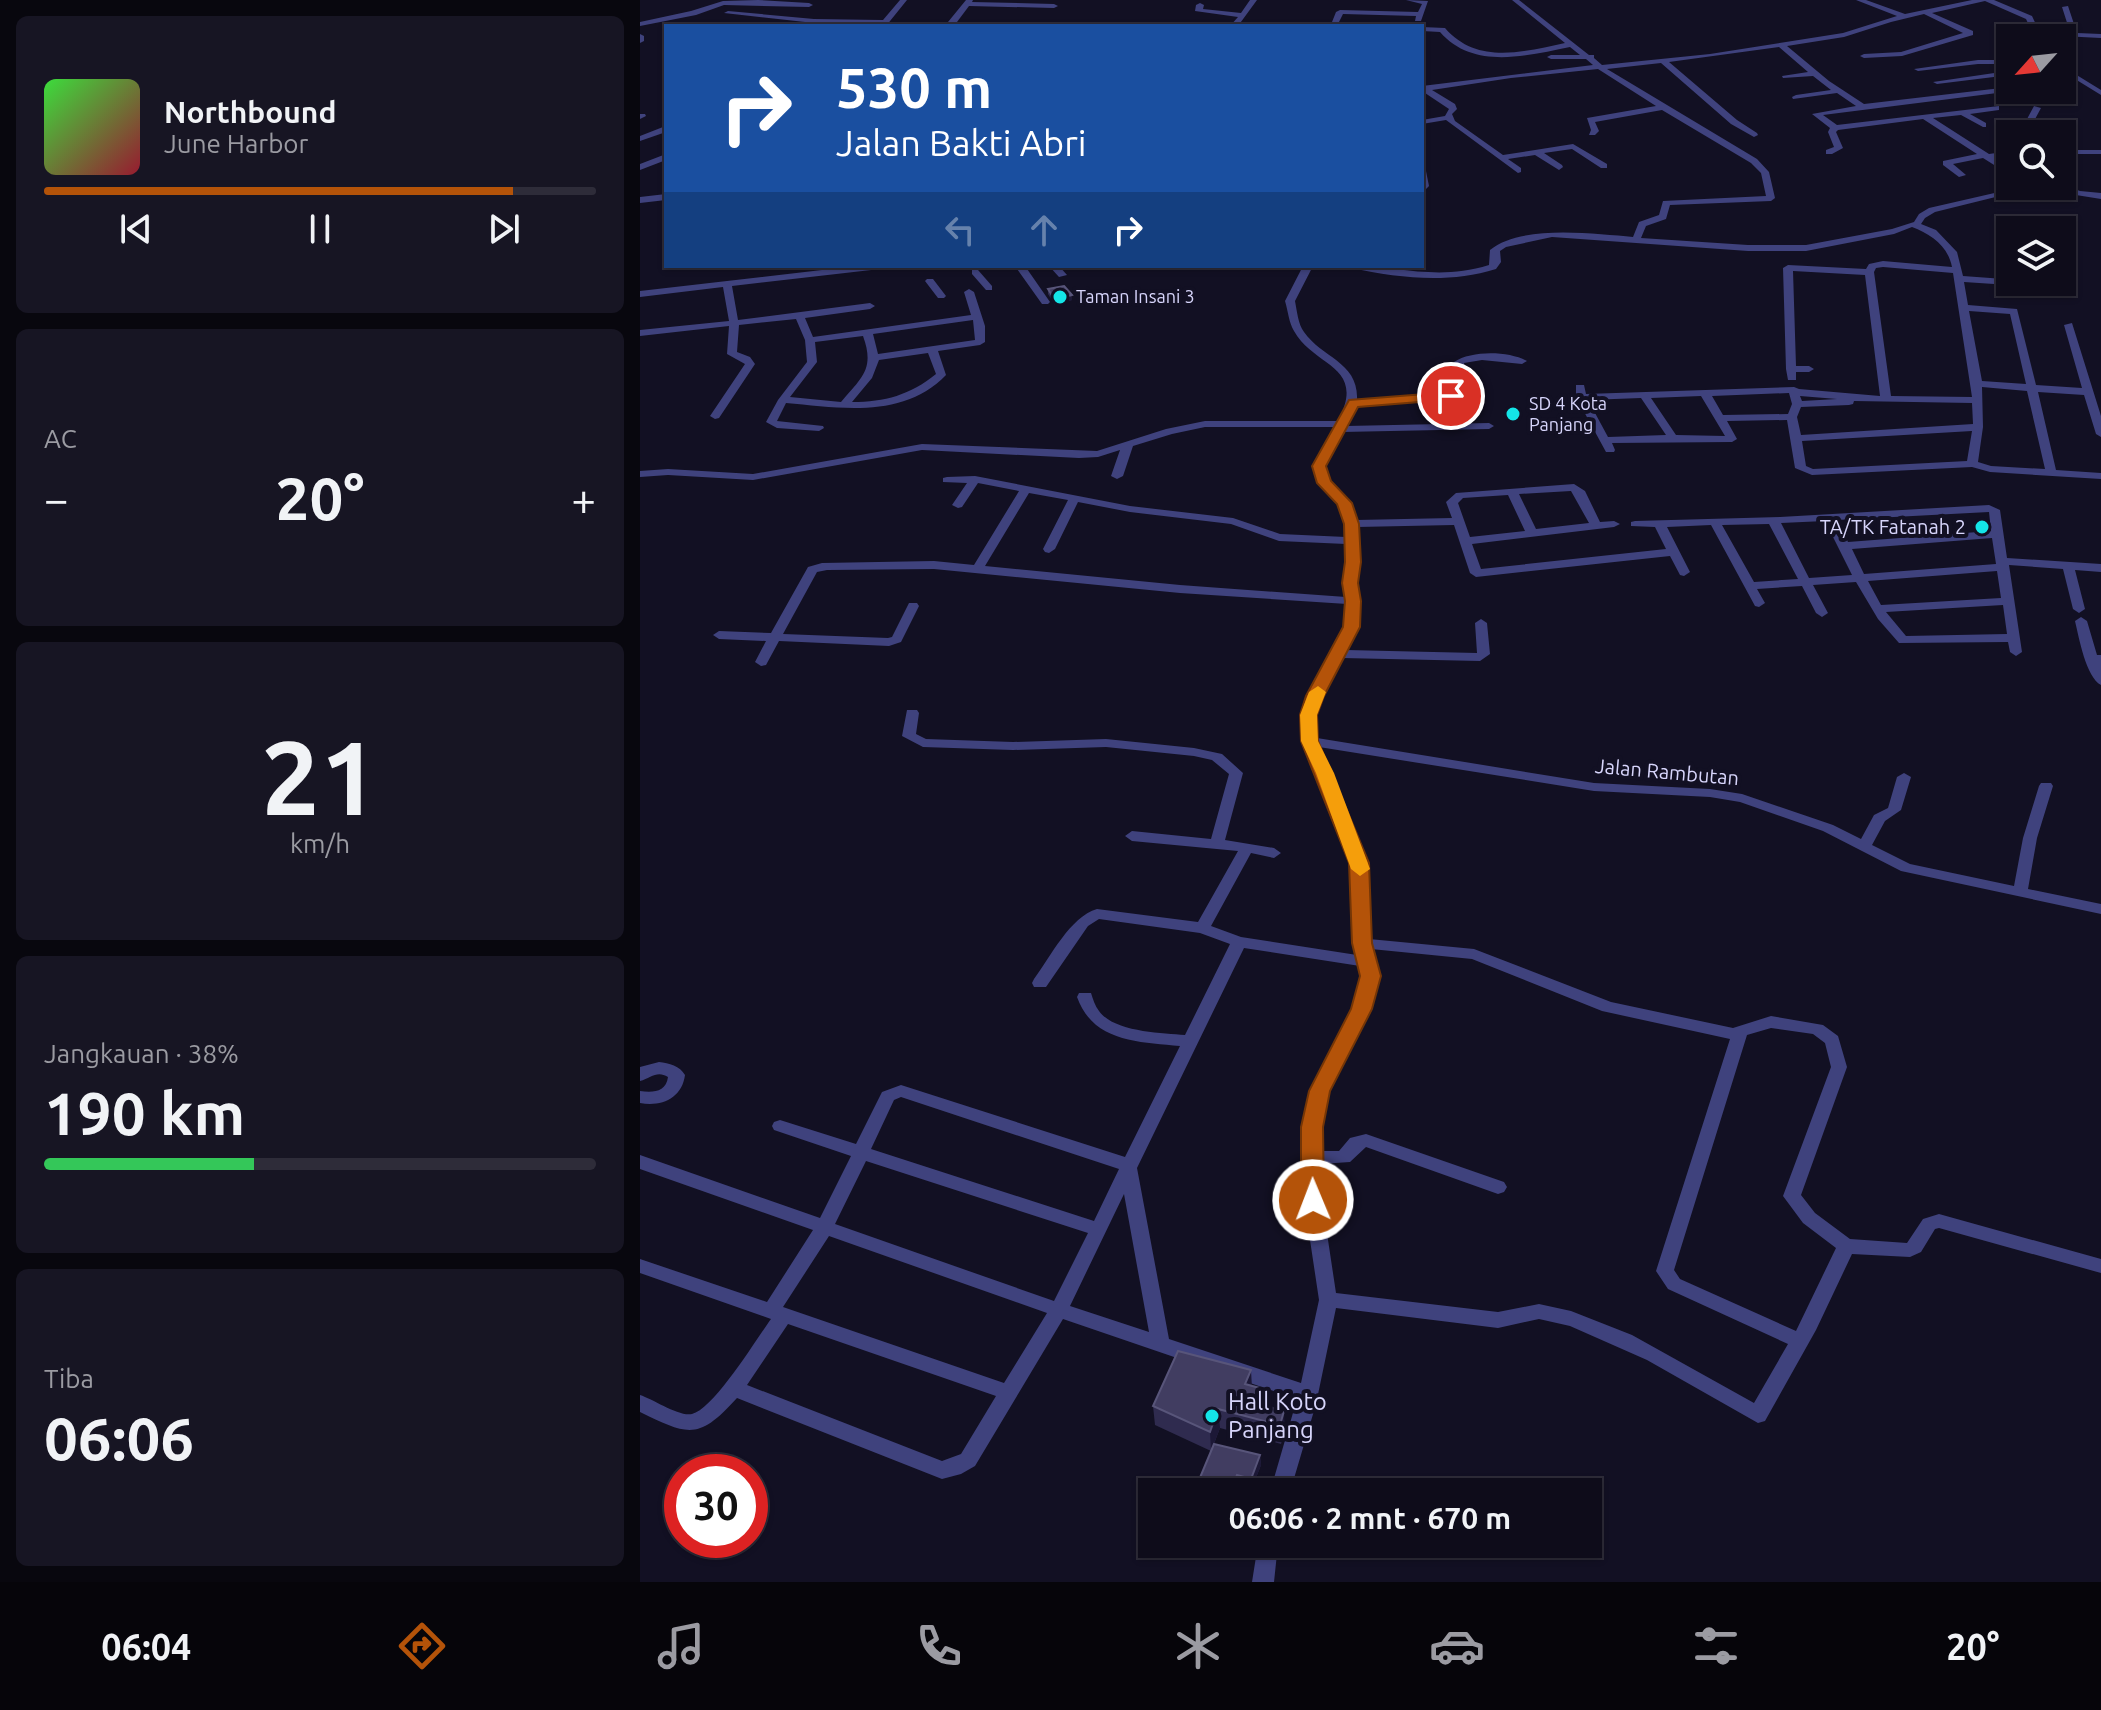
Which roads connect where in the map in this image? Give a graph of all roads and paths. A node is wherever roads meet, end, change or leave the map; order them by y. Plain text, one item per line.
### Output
1 (904, 0) edge
2 (1254, 0) edge
3 (1409, 0) edge
4 (1515, 0) edge
5 (1859, 0) edge
6 (1985, 0) edge
7 (755, 1) edge
8 (968, 2) edge
9 (809, 5) dead end
10 (1200, 5) dead end
11 (1054, 6) dead end
12 (2066, 7) dead end
13 (1927, 12) junction
14 (1420, 14) junction
15 (1244, 15) junction
16 (730, 16) dead end
17 (1906, 17) junction
18 (640, 24) edge
19 (883, 24) edge
20 (951, 24) edge
21 (1236, 24) edge
22 (1325, 24) dead end
23 (1335, 24) joint
24 (1415, 24) edge
25 (2032, 24) edge
26 (2071, 24) edge
27 (1424, 29) edge
28 (2076, 35) edge
29 (2101, 36) edge
30 (1793, 43) junction
31 (1572, 44) junction
32 (1781, 45) junction
33 (1806, 52) dead end
34 (1864, 56) dead end
35 (1551, 57) dead end
36 (1591, 57) junction
37 (1664, 62) junction
38 (1996, 62) edge
39 (1602, 67) junction
40 (1497, 68) dead end
41 (1918, 69) dead end
42 (1553, 72) junction
43 (1816, 73) junction
44 (1996, 75) edge
45 (1511, 76) junction
46 (1786, 76) dead end
47 (2076, 77) edge
48 (2076, 80) edge
49 (2080, 80) junction
50 (1937, 82) dead end
51 (1567, 83) dead end
52 (1424, 88) edge
53 (1424, 89) edge
54 (1837, 91) junction
55 (1996, 91) edge
56 (2101, 93) edge
57 (1796, 97) dead end
58 (1903, 102) junction
59 (1666, 107) junction
60 (1863, 107) junction
61 (1996, 108) dead end
62 (2037, 108) dead end
63 (1962, 112) junction
64 (1926, 117) junction
65 (1447, 118) junction
66 (2031, 120) edge
67 (1424, 122) edge
68 (1983, 125) dead end
69 (1835, 128) junction
70 (664, 130) edge
71 (1592, 133) dead end
72 (1754, 135) dead end
73 (640, 139) edge
74 (1536, 152) junction
75 (1829, 152) dead end
76 (2076, 152) edge
77 (2101, 152) edge
78 (1996, 155) edge
79 (1986, 156) junction
80 (664, 158) edge
81 (1501, 158) junction
82 (1996, 163) edge
83 (642, 165) edge
84 (1604, 166) dead end
85 (1559, 167) dead end
86 (1518, 170) dead end
87 (1962, 175) dead end
88 (2076, 192) edge
89 (1996, 195) edge
90 (2101, 196) edge
91 (664, 198) edge
92 (642, 203) edge
93 (1917, 224) junction
94 (1636, 240) junction
95 (863, 268) edge
96 (1021, 268) edge
97 (1056, 268) edge
98 (1307, 268) edge
99 (1366, 268) edge
100 (975, 272) dead end
101 (1869, 272) junction
102 (1062, 275) dead end
103 (1956, 275) junction
104 (1996, 280) edge
105 (930, 281) dead end
106 (727, 284) junction
107 (989, 288) dead end
108 (969, 292) dead end
109 (640, 294) edge
110 (941, 296) dead end
111 (1045, 302) dead end
112 (870, 306) dead end
113 (1963, 308) junction
114 (799, 316) junction
115 (975, 317) junction
116 (734, 322) junction
117 (2069, 325) dead end
118 (867, 332) junction
119 (640, 333) edge
120 (810, 340) junction
121 (932, 349) junction
122 (877, 357) junction
123 (1522, 361) dead end
124 (1791, 369) junction
125 (1809, 369) dead end
126 (1977, 384) junction
127 (2033, 389) junction
128 (1704, 392) junction
129 (2088, 392) junction
130 (1644, 395) junction
131 (1795, 395) junction
132 (1886, 399) junction
133 (783, 400) junction
134 (1977, 400) junction
135 (1354, 403) junction
136 (845, 404) junction
137 (715, 416) dead end
138 (1792, 417) junction
139 (1722, 418) junction
140 (1340, 426) junction
141 (1489, 426) dead end
142 (1978, 427) junction
143 (819, 428) dead end
144 (2101, 434) edge
145 (1673, 438) junction
146 (1798, 438) junction
147 (1128, 444) junction
148 (1972, 464) junction
149 (2051, 472) junction
150 (640, 474) edge
151 (1117, 476) dead end
152 (2101, 476) edge
153 (975, 479) junction
154 (947, 480) dead end
155 (1025, 490) junction
156 (1512, 492) junction
157 (1074, 500) junction
158 (958, 505) dead end
159 (1829, 517) junction
160 (1773, 520) junction
161 (1459, 521) junction
162 (1714, 521) junction
163 (1659, 523) junction
164 (1351, 524) junction
165 (1614, 524) dead end
166 (1635, 524) dead end
167 (1596, 526) junction
168 (1532, 533) junction
169 (1998, 534) junction
170 (1352, 541) junction
171 (1467, 541) junction
172 (1846, 546) junction
173 (1049, 549) dead end
174 (1674, 552) junction
175 (2003, 564) junction
176 (2068, 566) junction
177 (978, 568) junction
178 (2101, 568) edge
179 (1684, 572) dead end
180 (1862, 578) junction
181 (1806, 582) junction
182 (1748, 586) junction
183 (1353, 601) junction
184 (2008, 601) junction
185 (1759, 603) dead end
186 (913, 606) dead end
187 (1878, 609) junction
188 (1822, 613) dead end
189 (1481, 623) dead end
190 (719, 635) dead end
191 (774, 638) junction
192 (2014, 638) junction
193 (2016, 652) dead end
194 (1338, 654) junction
195 (2096, 659) edge
196 (761, 662) dead end
197 (2101, 681) edge
198 (912, 713) dead end
199 (1310, 741) junction
200 (1904, 777) dead end
201 (2046, 786) dead end
202 (1132, 836) dead end
203 (1217, 842) junction
204 (1864, 846) junction
205 (1247, 847) junction
206 (1274, 853) dead end
207 (2020, 891) junction
208 (2101, 909) edge
209 (1202, 928) junction
210 (1239, 942) junction
211 (1362, 943) junction
212 (1366, 962) junction
213 (1040, 983) dead end
214 (1085, 997) dead end
215 (1740, 1032) junction
216 (1191, 1042) junction
217 (640, 1075) edge
218 (642, 1101) edge
219 (780, 1126) dead end
220 (861, 1153) junction
221 (1312, 1158) junction
222 (640, 1162) edge
223 (1128, 1165) junction
224 (1498, 1187) dead end
225 (824, 1229) junction
226 (1099, 1230) junction
227 (1846, 1246) junction
228 (640, 1266) edge
229 (2101, 1266) edge
230 (1328, 1300) junction
231 (1059, 1310) junction
232 (777, 1313) junction
233 (1800, 1341) junction
234 (1160, 1342) junction
235 (734, 1388) junction
236 (1010, 1393) junction
237 (1308, 1394) junction
238 (640, 1403) edge
239 (1284, 1478) edge
240 (1266, 1558) edge
241 (1263, 1582) edge

1 - 19 street
2 - 15 street
3 - 14 street
4 - 31 street
5 - 17 street
6 - 13 street
6 - 25 street
7 - 9 street
7 - 18 street
8 - 11 street
8 - 20 street
10 - 15 street
12 - 26 street
13 - 17 street
13 - 34 street
14 - 23 street
14 - 24 street
15 - 21 street
16 - 19 street
17 - 30 street
22 - 23 street
27 - 31 street
28 - 29 street
30 - 32 street
30 - 33 street
31 - 36 street
32 - 37 street
32 - 43 street
35 - 36 street
36 - 39 street
37 - 39 street
37 - 72 street
38 - 41 street
39 - 42 street
39 - 59 street
40 - 45 street
42 - 45 street
42 - 51 street
43 - 46 street
43 - 54 street
44 - 50 street
45 - 52 street
47 - 49 street
48 - 49 street
49 - 56 street
53 - 65 street
54 - 57 street
54 - 60 street
55 - 58 street
58 - 60 street
58 - 64 street
59 - 71 street
59 - 94 street
60 - 69 street
61 - 63 street
62 - 66 street
63 - 64 street
63 - 68 street
64 - 69 street
64 - 79 street
65 - 67 street
65 - 81 street
69 - 75 street
70 - 73 street
74 - 81 street
74 - 84 street
74 - 85 street
76 - 77 street
78 - 79 street
79 - 82 street
79 - 87 street
80 - 83 street
81 - 86 street
88 - 90 street
89 - 93 street
91 - 92 street
93 - 94 street
93 - 103 street
94 - 99 street
95 - 106 street
96 - 111 street
97 - 102 street
98 - 135 street
100 - 107 street
101 - 103 street
101 - 124 street
101 - 132 street
103 - 104 street
103 - 113 street
105 - 110 street
106 - 109 street
106 - 116 street
108 - 115 street
112 - 114 street
113 - 126 street
113 - 127 street
114 - 116 street
114 - 120 street
115 - 118 street
115 - 121 street
116 - 119 street
116 - 137 street
117 - 129 street
118 - 120 street
118 - 122 street
120 - 133 street
121 - 122 street
121 - 136 street
122 - 136 street
123 - 135 street
124 - 125 street
124 - 131 street
126 - 127 street
126 - 134 street
127 - 129 street
127 - 149 street
128 - 130 street
128 - 131 street
128 - 139 street
129 - 144 street
130 - 145 street
130 - 145 street
131 - 132 street
131 - 138 street
132 - 134 street
133 - 136 street
133 - 143 street
134 - 142 street
135 - 140 street
138 - 139 street
138 - 146 street
139 - 145 street
140 - 141 street
140 - 147 street
140 - 164 street
142 - 146 street
142 - 148 street
146 - 148 street
147 - 150 street
147 - 151 street
148 - 149 street
149 - 152 street
153 - 154 street
153 - 155 street
153 - 158 street
155 - 157 street
155 - 177 street
156 - 161 street
156 - 167 street
156 - 168 street
157 - 170 street
157 - 173 street
159 - 160 street
159 - 169 street
159 - 172 street
160 - 162 street
160 - 181 street
161 - 164 street
161 - 171 street
162 - 163 street
162 - 182 street
163 - 166 street
163 - 174 street
164 - 170 street
165 - 167 street
167 - 168 street
168 - 171 street
169 - 172 street
169 - 175 street
170 - 183 street
171 - 174 street
172 - 180 street
174 - 179 street
175 - 176 street
175 - 180 street
175 - 184 street
176 - 178 street
176 - 195 street
177 - 183 street
177 - 191 street
180 - 181 street
180 - 187 street
181 - 182 street
181 - 188 street
182 - 185 street
183 - 194 street
184 - 187 street
184 - 192 street
186 - 191 street
187 - 192 street
189 - 194 street
190 - 191 street
191 - 196 street
192 - 193 street
194 - 199 street
195 - 197 street
198 - 203 street
199 - 204 street, Jalan Rambutan
199 - 211 street
200 - 204 street
201 - 207 street
202 - 203 street
203 - 205 street
204 - 207 street, Jalan Rambutan
205 - 206 street
205 - 209 street
207 - 208 street, Jalan Rambutan
209 - 210 street
209 - 213 street
210 - 212 street
210 - 216 street
211 - 212 street
211 - 215 street
212 - 221 street
214 - 216 street
215 - 227 street
215 - 233 street
216 - 223 street
217 - 218 street
219 - 220 street
220 - 223 street
220 - 225 street
220 - 226 street
221 - 224 street
221 - 230 street
222 - 225 street
223 - 226 street
223 - 234 street
225 - 231 street
225 - 232 street
226 - 231 street
227 - 229 street
227 - 233 street
228 - 232 street
230 - 233 street
230 - 237 street
231 - 234 street
231 - 236 street
232 - 235 street
232 - 236 street
234 - 237 street
235 - 236 street
235 - 238 street
237 - 239 street
240 - 241 street

